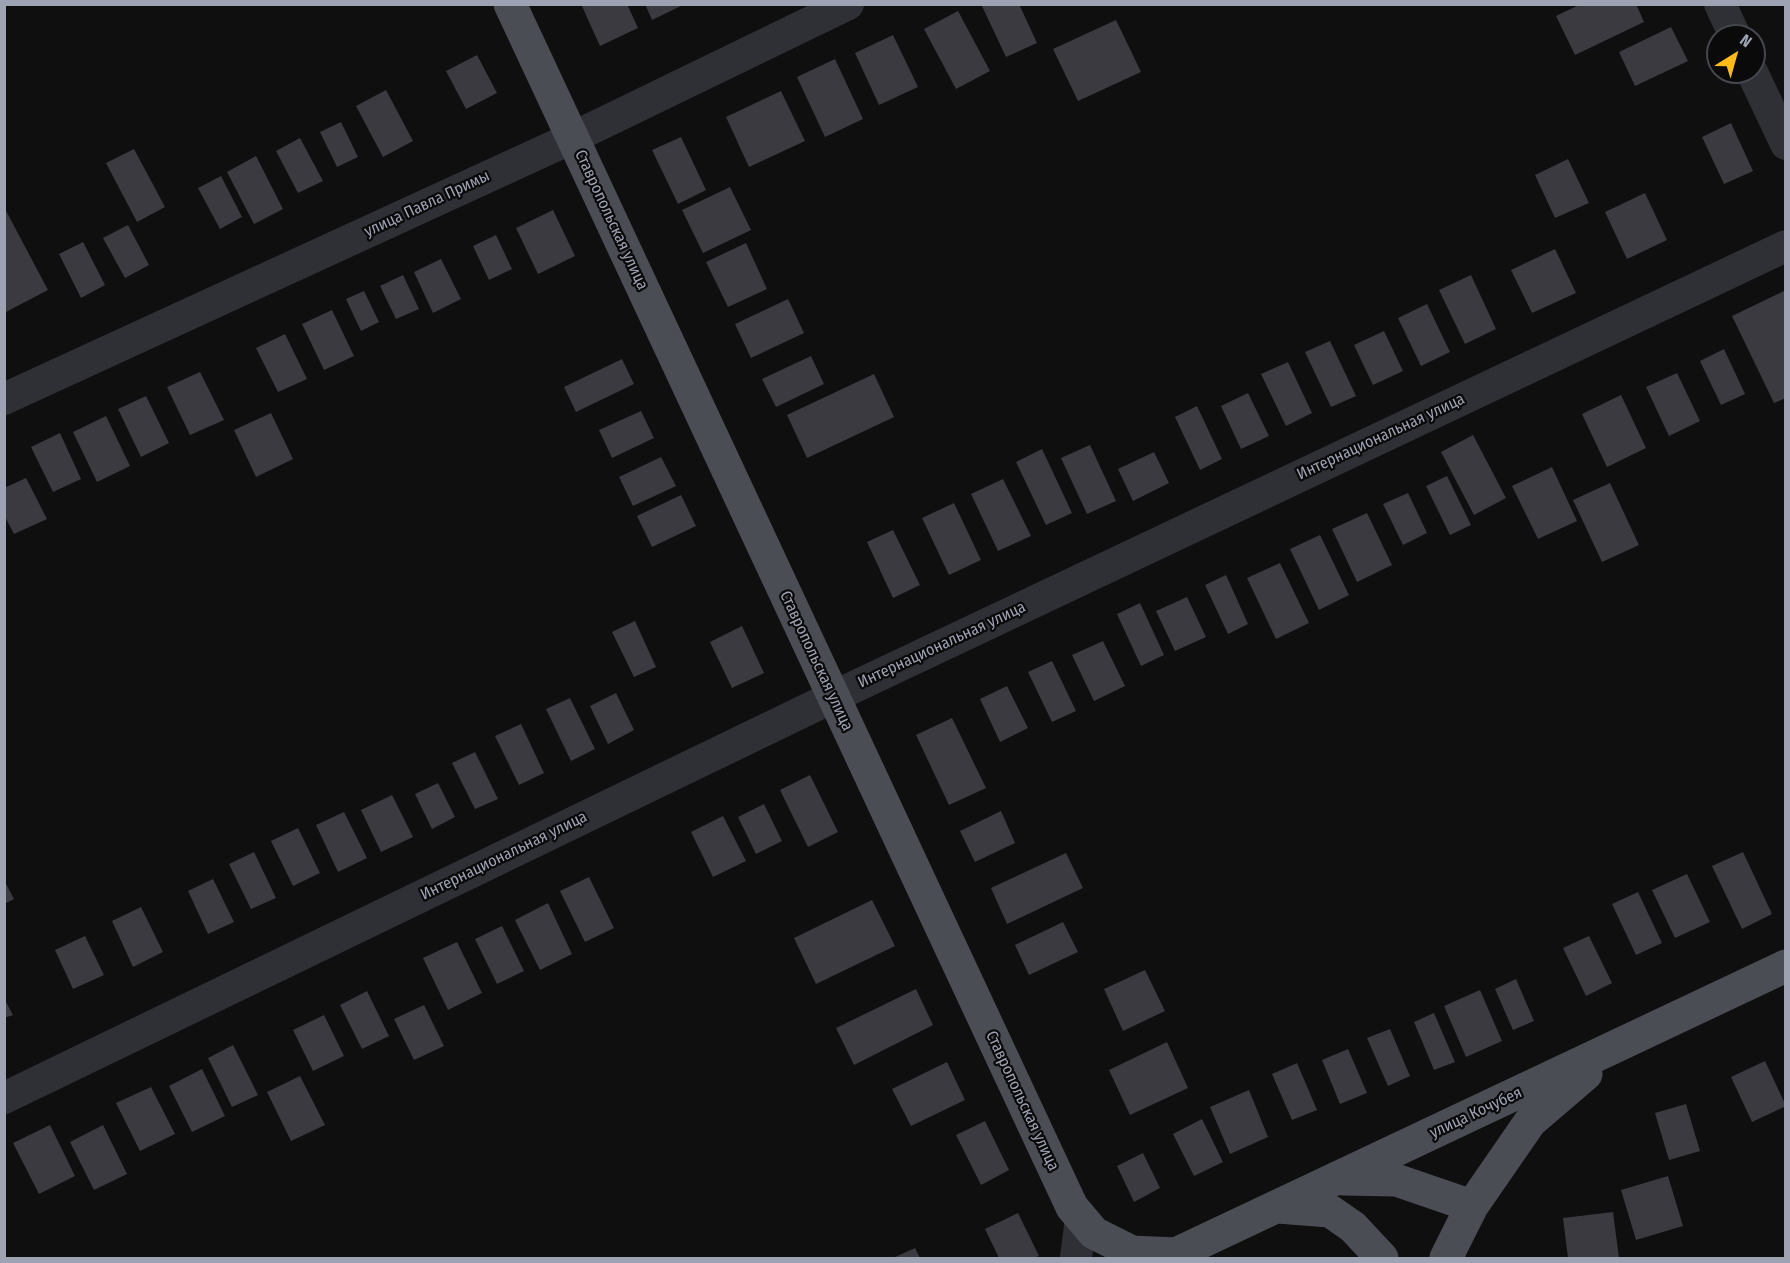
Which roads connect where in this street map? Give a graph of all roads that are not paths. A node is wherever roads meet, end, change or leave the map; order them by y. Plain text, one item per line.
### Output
1 (510, 4) edge
2 (848, 4) edge
3 (1720, 4) edge
4 (1729, 24) edge
5 (1758, 84) edge
6 (572, 138) junction
7 (1785, 144) edge
8 (1785, 246) edge
9 (4, 399) edge
10 (833, 697) junction
11 (1785, 966) edge
12 (1620, 1046) junction
13 (4, 1098) edge
14 (1337, 1178) junction
15 (1472, 1206) junction
16 (1277, 1207) junction
17 (1081, 1218) junction
18 (1171, 1256) edge
19 (1076, 1258) edge
20 (1382, 1258) edge
21 (1446, 1258) edge

1 - 6 main road, Ставропольская улица
2 - 6 street, улица Павла Примы
3 - 4 street
5 - 7 street
6 - 9 street, улица Павла Примы
6 - 10 main road, Ставропольская улица
8 - 10 street, Интернациональная улица
10 - 13 street, Интернациональная улица
10 - 17 main road, Ставропольская улица
11 - 12 main road, улица Кочубея
12 - 14 main road, улица Кочубея
12 - 15 main road
14 - 15 main road
14 - 16 main road, улица Кочубея
15 - 21 main road
16 - 18 main road, улица Кочубея
16 - 20 main road
17 - 18 main road, Ставропольская улица
17 - 19 street

